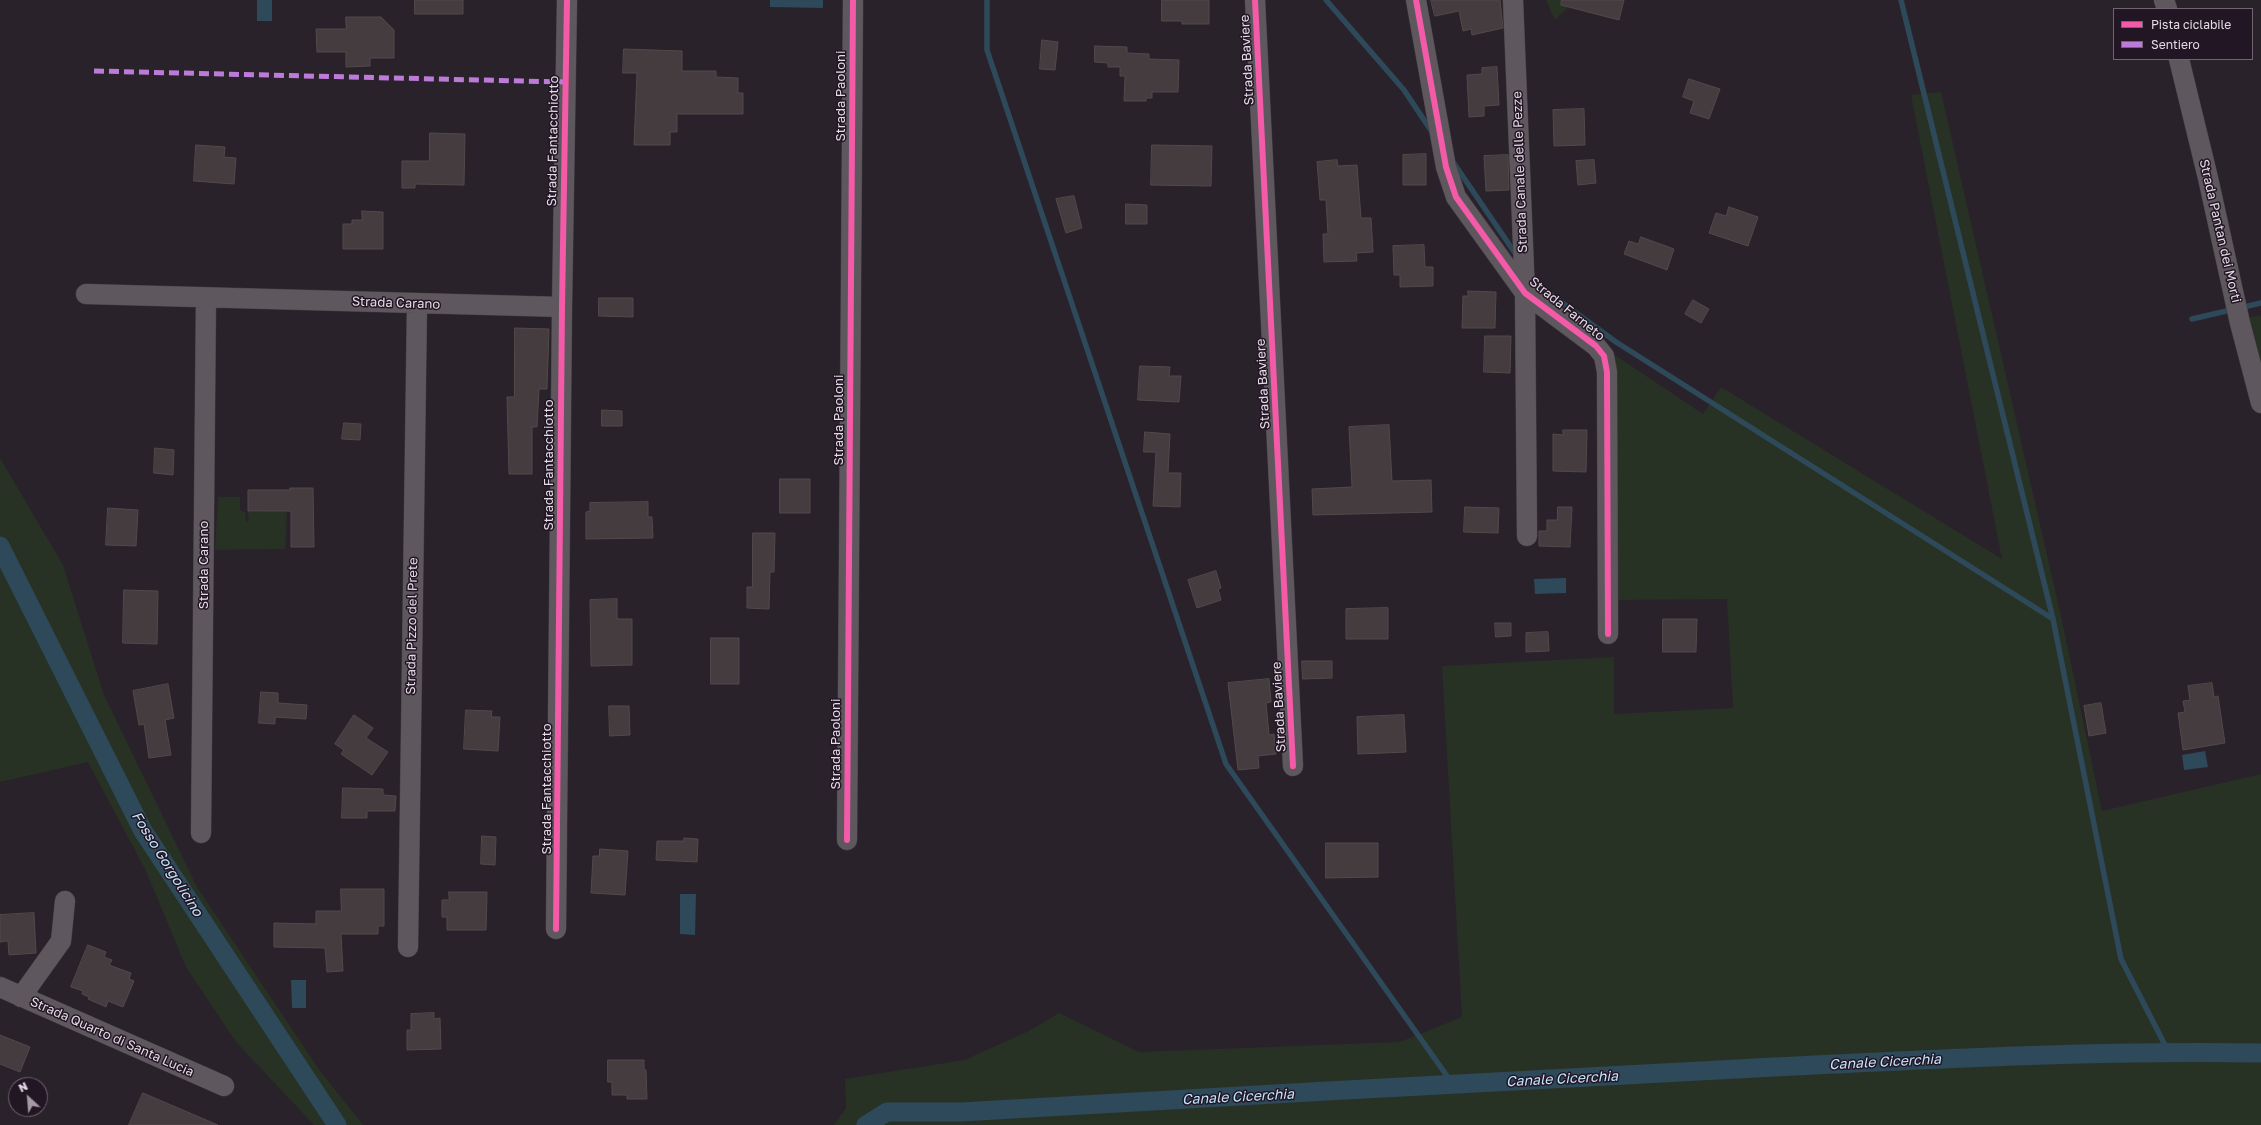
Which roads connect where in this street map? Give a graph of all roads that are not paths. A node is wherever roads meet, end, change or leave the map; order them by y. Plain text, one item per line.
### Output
1 (567, 0) edge
2 (853, 0) edge
3 (1255, 0) edge
4 (1416, 0) edge
5 (1513, 0) edge
6 (2179, 60) edge
7 (1525, 293) junction
8 (86, 294) dead end
9 (206, 298) junction
10 (417, 304) junction
11 (562, 307) junction
12 (2261, 403) edge
13 (1527, 536) dead end
14 (1608, 634) dead end
15 (1293, 766) dead end
16 (201, 833) dead end
17 (846, 840) dead end
18 (65, 901) dead end
19 (556, 929) dead end
20 (408, 947) dead end
21 (0, 987) edge
22 (21, 997) junction
23 (224, 1086) dead end

1 - 11 street, Strada Fantacchiotto
2 - 17 street, Strada Paoloni
3 - 15 street, Strada Baviere
4 - 7 street, Strada Farneto
5 - 7 street, Strada Canale delle Pezze
6 - 12 street, Strada Pantan dei Morti
7 - 13 street, Strada Canale delle Pezze
7 - 14 street, Strada Farneto
8 - 9 street, Strada Carano
9 - 10 street, Strada Carano
9 - 16 street, Strada Carano
10 - 11 street, Strada Carano
10 - 20 street, Strada Pizzo del Prete
11 - 19 street, Strada Fantacchiotto
18 - 22 street
21 - 22 street, Strada Quarto di Santa Lucia
22 - 23 street, Strada Quarto di Santa Lucia

